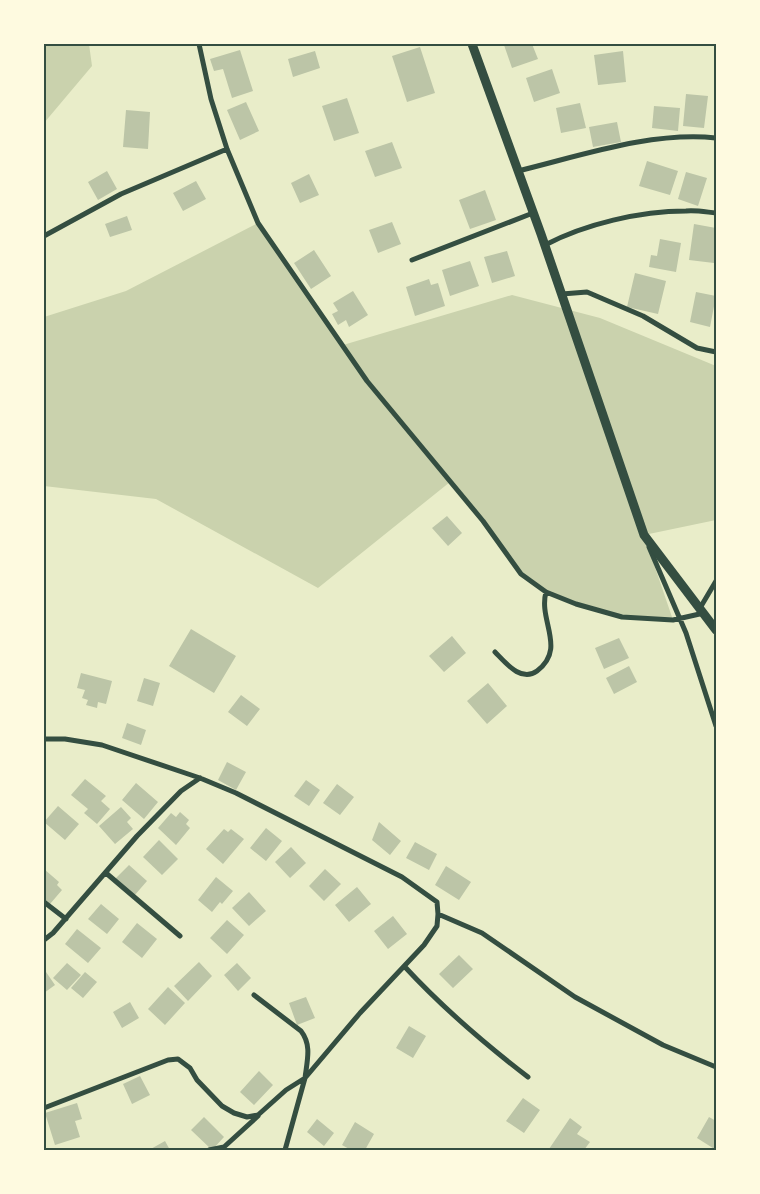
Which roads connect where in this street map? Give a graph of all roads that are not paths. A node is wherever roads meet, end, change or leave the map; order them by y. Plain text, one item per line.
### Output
1 (199, 44) edge
2 (472, 44) edge
3 (716, 138) edge
4 (227, 149) junction
5 (518, 171) junction
6 (533, 212) junction
7 (716, 213) edge
8 (44, 236) edge
9 (545, 245) junction
10 (412, 260) dead end
11 (562, 294) junction
12 (716, 352) edge
13 (644, 535) junction
14 (716, 581) edge
15 (546, 592) junction
16 (702, 610) junction
17 (716, 630) edge
18 (495, 652) dead end
19 (716, 726) edge
20 (44, 739) edge
21 (200, 778) junction
22 (106, 873) junction
23 (44, 902) edge
24 (438, 914) junction
25 (66, 919) junction
26 (180, 936) dead end
27 (44, 940) edge
28 (405, 967) junction
29 (254, 996) dead end
30 (716, 1067) edge
31 (528, 1077) dead end
32 (305, 1078) junction
33 (44, 1108) edge
34 (258, 1116) junction
35 (209, 1150) edge
36 (285, 1150) edge

1 - 4 street
2 - 5 main road
3 - 5 street
4 - 8 street
4 - 15 street
5 - 6 main road
6 - 9 main road
6 - 10 street
7 - 9 street
9 - 11 main road
11 - 12 street
11 - 13 main road
13 - 16 main road
13 - 19 street
14 - 16 street
15 - 16 street
15 - 18 street
16 - 17 main road
20 - 21 street
21 - 22 street
21 - 24 street
22 - 25 street
22 - 26 street
23 - 25 street
24 - 28 street
24 - 30 street
25 - 27 street
28 - 31 street
28 - 32 street
29 - 32 street
32 - 34 street
32 - 36 street
33 - 34 street
34 - 35 street

